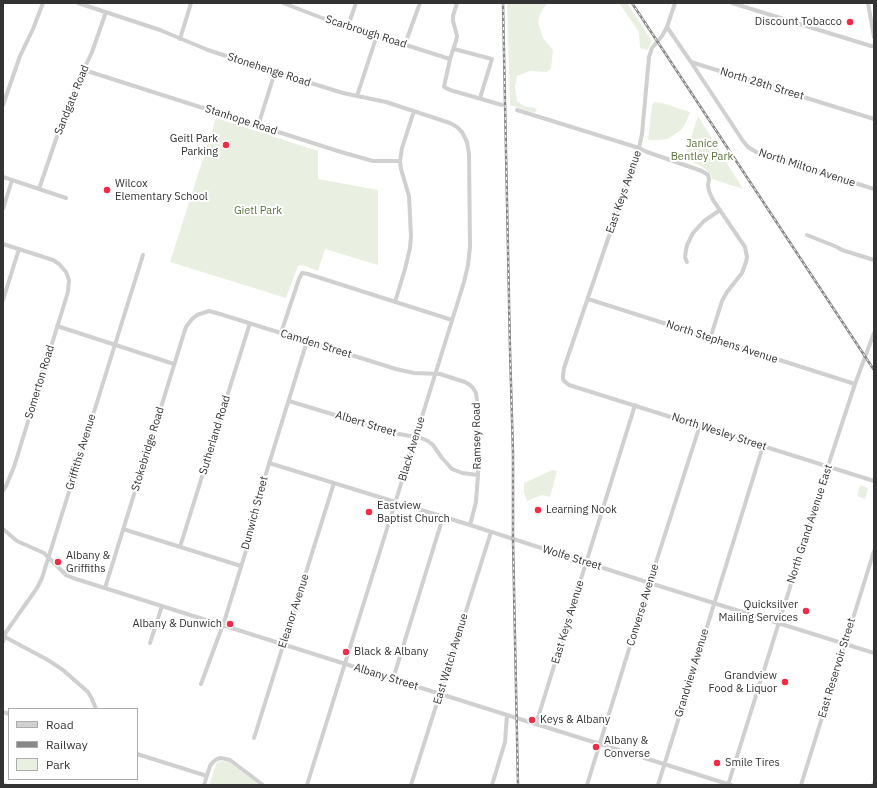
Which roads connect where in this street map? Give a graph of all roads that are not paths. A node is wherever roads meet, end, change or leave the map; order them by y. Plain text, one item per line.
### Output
1 (43, 3) edge
2 (78, 3) edge
3 (191, 3) edge
4 (283, 3) edge
5 (356, 3) edge
6 (420, 3) edge
7 (457, 3) edge
8 (676, 3) edge
9 (732, 3) edge
10 (868, 3) edge
11 (291, 4) edge
12 (106, 12) junction
13 (348, 26) junction
14 (667, 27) junction
15 (377, 35) junction
16 (874, 37) edge
17 (180, 39) junction
18 (405, 44) junction
19 (874, 46) edge
20 (454, 49) junction
21 (450, 59) junction
22 (691, 62) junction
23 (84, 70) junction
24 (275, 72) junction
25 (358, 96) junction
26 (480, 98) junction
27 (3, 105) edge
28 (502, 105) dead end
29 (517, 110) dead end
30 (414, 111) junction
31 (874, 119) edge
32 (258, 126) junction
33 (462, 132) joint
34 (639, 148) junction
35 (400, 161) junction
36 (3, 177) edge
37 (12, 180) junction
38 (39, 189) junction
39 (874, 189) edge
40 (66, 198) dead end
41 (3, 208) edge
42 (720, 210) junction
43 (807, 235) dead end
44 (3, 244) edge
45 (19, 249) junction
46 (143, 255) dead end
47 (874, 260) edge
48 (687, 262) dead end
49 (588, 299) junction
50 (3, 300) edge
51 (395, 302) junction
52 (196, 313) joint
53 (452, 320) junction
54 (250, 323) junction
55 (57, 326) junction
56 (281, 333) junction
57 (874, 333) edge
58 (710, 339) junction
59 (307, 341) junction
60 (115, 344) junction
61 (174, 364) junction
62 (436, 373) junction
63 (564, 381) joint
64 (855, 384) junction
65 (289, 401) junction
66 (635, 405) junction
67 (700, 425) junction
68 (416, 437) junction
69 (764, 446) junction
70 (269, 463) junction
71 (828, 466) junction
72 (478, 476) junction
73 (874, 481) edge
74 (334, 483) junction
75 (3, 492) edge
76 (396, 503) junction
77 (443, 517) junction
78 (470, 525) junction
79 (123, 529) junction
80 (3, 530) edge
81 (491, 532) junction
82 (180, 547) junction
83 (874, 550) edge
84 (48, 557) junction
85 (586, 562) junction
86 (241, 566) junction
87 (649, 583) junction
88 (105, 588) junction
89 (714, 603) junction
90 (162, 606) junction
91 (778, 624) junction
92 (223, 625) junction
93 (4, 638) edge
94 (150, 643) dead end
95 (845, 644) junction
96 (283, 645) junction
97 (874, 654) edge
98 (345, 664) junction
99 (393, 679) junction
100 (200, 684) dead end
101 (440, 694) junction
102 (96, 708) edge
103 (507, 715) junction
104 (536, 724) junction
105 (254, 738) dead end
106 (600, 744) junction
107 (138, 754) edge
108 (664, 764) junction
109 (207, 776) junction
110 (204, 785) edge
111 (263, 785) edge
112 (307, 785) edge
113 (411, 785) edge
114 (492, 785) edge
115 (587, 785) edge
116 (658, 785) edge
117 (729, 785) edge
118 (801, 785) edge

1 - 27 street
2 - 12 street, Stonehenge Road
3 - 17 street
4 - 11 street, Scarbrough Road
5 - 13 street
6 - 18 street
7 - 20 street
8 - 14 street, East Keys Avenue
9 - 19 street
10 - 16 street
11 - 13 street, Scarbrough Road
12 - 17 street, Stonehenge Road
12 - 23 street, Sandgate Road
13 - 15 street, Scarbrough Road
14 - 22 street
14 - 34 street, East Keys Avenue
15 - 18 street, Scarbrough Road
15 - 25 street
17 - 24 street, Stonehenge Road
18 - 21 street, Scarbrough Road
20 - 21 street
20 - 26 street
21 - 26 street
22 - 31 street, North 28th Street
22 - 39 street, North Milton Avenue
23 - 32 street, Stanhope Road
23 - 38 street, Sandgate Road
24 - 25 street, Stonehenge Road
24 - 32 street
25 - 30 street, Stonehenge Road
26 - 28 street
29 - 34 street
30 - 33 street, Stonehenge Road
30 - 35 street
32 - 35 street, Stanhope Road
33 - 53 street, Black Avenue
34 - 42 street
34 - 49 street, East Keys Avenue
35 - 51 street
36 - 37 street
37 - 38 street
37 - 41 street
38 - 40 street
42 - 48 street
42 - 58 street
43 - 47 street
44 - 45 street
45 - 50 street
45 - 55 street, Somerton Road
46 - 60 street, Griffiths Avenue
49 - 58 street, North Stephens Avenue
49 - 63 street, East Keys Avenue
51 - 53 street
51 - 56 street
52 - 54 street, Camden Street
52 - 61 street, Stokebridge Road
53 - 62 street, Black Avenue
54 - 56 street, Camden Street
54 - 82 street, Sutherland Road
55 - 60 street
55 - 75 street, Somerton Road
56 - 59 street, Camden Street
57 - 64 street, North Grand Avenue East
58 - 64 street, North Stephens Avenue
59 - 62 street, Camden Street
59 - 65 street, Dunwich Street
60 - 61 street
60 - 84 street, Griffiths Avenue
61 - 79 street, Stokebridge Road
62 - 68 street, Black Avenue
62 - 72 street, Ramsey Road
63 - 66 street, North Wesley Street
64 - 71 street, North Grand Avenue East
65 - 68 street, Albert Street
65 - 70 street, Dunwich Street
66 - 67 street, North Wesley Street
66 - 85 street, East Keys Avenue
67 - 69 street, North Wesley Street
67 - 87 street, Converse Avenue
68 - 72 street, Albert Street
68 - 76 street, Black Avenue
69 - 71 street, North Wesley Street
69 - 89 street, Grandview Avenue
70 - 74 street, Wolfe Street
70 - 86 street, Dunwich Street
71 - 73 street, North Wesley Street
71 - 91 street, North Grand Avenue East
72 - 78 street, Ramsey Road
74 - 76 street, Wolfe Street
74 - 96 street, Eleanor Avenue
76 - 77 street, Wolfe Street
76 - 98 street, Black Avenue
77 - 78 street, Wolfe Street
77 - 99 street
78 - 81 street, Wolfe Street
79 - 82 street
79 - 88 street, Stokebridge Road
80 - 84 street, Albany Street
81 - 85 street, Wolfe Street
81 - 101 street, East Watch Avenue
82 - 86 street
83 - 95 street, East Reservoir Street
84 - 88 street, Albany Street
84 - 93 street, Griffiths Avenue
85 - 87 street, Wolfe Street
85 - 104 street, East Keys Avenue
86 - 92 street, Dunwich Street
87 - 89 street, Wolfe Street
87 - 106 street, Converse Avenue
88 - 90 street, Albany Street
89 - 91 street, Wolfe Street
89 - 108 street, Grandview Avenue
90 - 92 street, Albany Street
90 - 94 street
91 - 95 street, Wolfe Street
91 - 117 street, North Grand Avenue East
92 - 96 street, Albany Street
92 - 100 street, Dunwich Street
93 - 102 street
95 - 97 street, Wolfe Street
95 - 118 street, East Reservoir Street
96 - 98 street, Albany Street
96 - 105 street, Eleanor Avenue
98 - 99 street, Albany Street
98 - 112 street, Black Avenue
99 - 101 street, Albany Street
101 - 103 street, Albany Street
101 - 113 street, East Watch Avenue
103 - 104 street, Albany Street
103 - 114 street
104 - 106 street, Albany Street
106 - 108 street, Albany Street
106 - 115 street, Converse Avenue
107 - 109 street
108 - 116 street, Grandview Avenue
108 - 117 street, Albany Street
109 - 110 street
109 - 111 street

